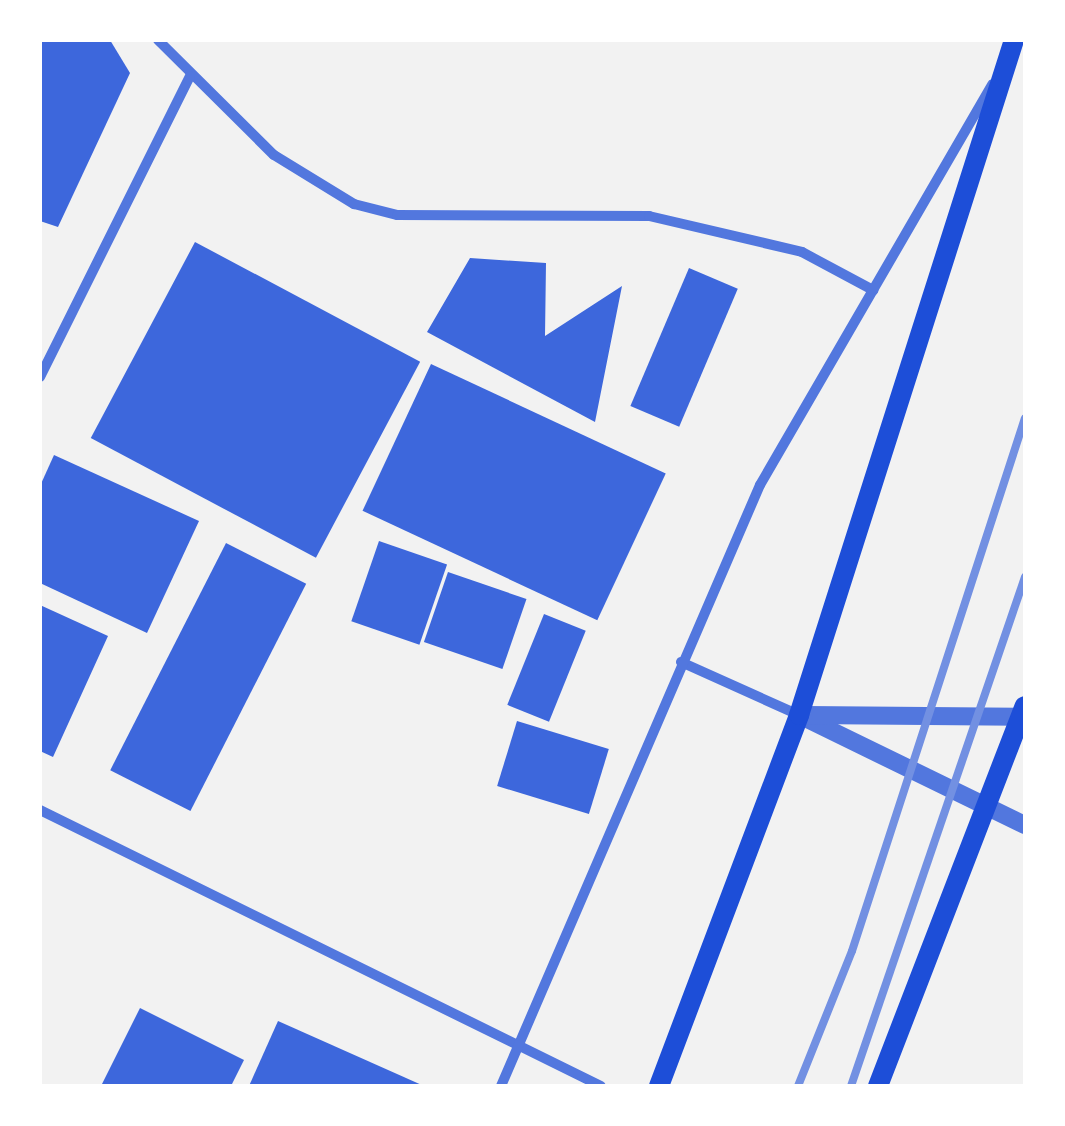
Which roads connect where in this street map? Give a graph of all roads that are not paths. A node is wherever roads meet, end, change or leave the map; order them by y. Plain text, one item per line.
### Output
1 (158, 40) edge
2 (1012, 47) edge
3 (190, 76) junction
4 (874, 290) junction
5 (40, 377) edge
6 (682, 662) junction
7 (1024, 713) edge
8 (799, 715) junction
9 (40, 810) edge
10 (984, 812) junction
11 (1025, 825) edge
12 (516, 1048) junction
13 (501, 1086) edge
14 (601, 1086) edge
15 (659, 1086) edge
16 (878, 1086) edge

1 - 3 street
2 - 4 street
2 - 8 main road
3 - 4 street
3 - 5 street
4 - 6 street
6 - 8 street
6 - 12 street
7 - 8 street
7 - 10 main road
8 - 10 street
8 - 15 main road
9 - 12 street
10 - 11 street
10 - 16 main road
12 - 13 street
12 - 14 street

